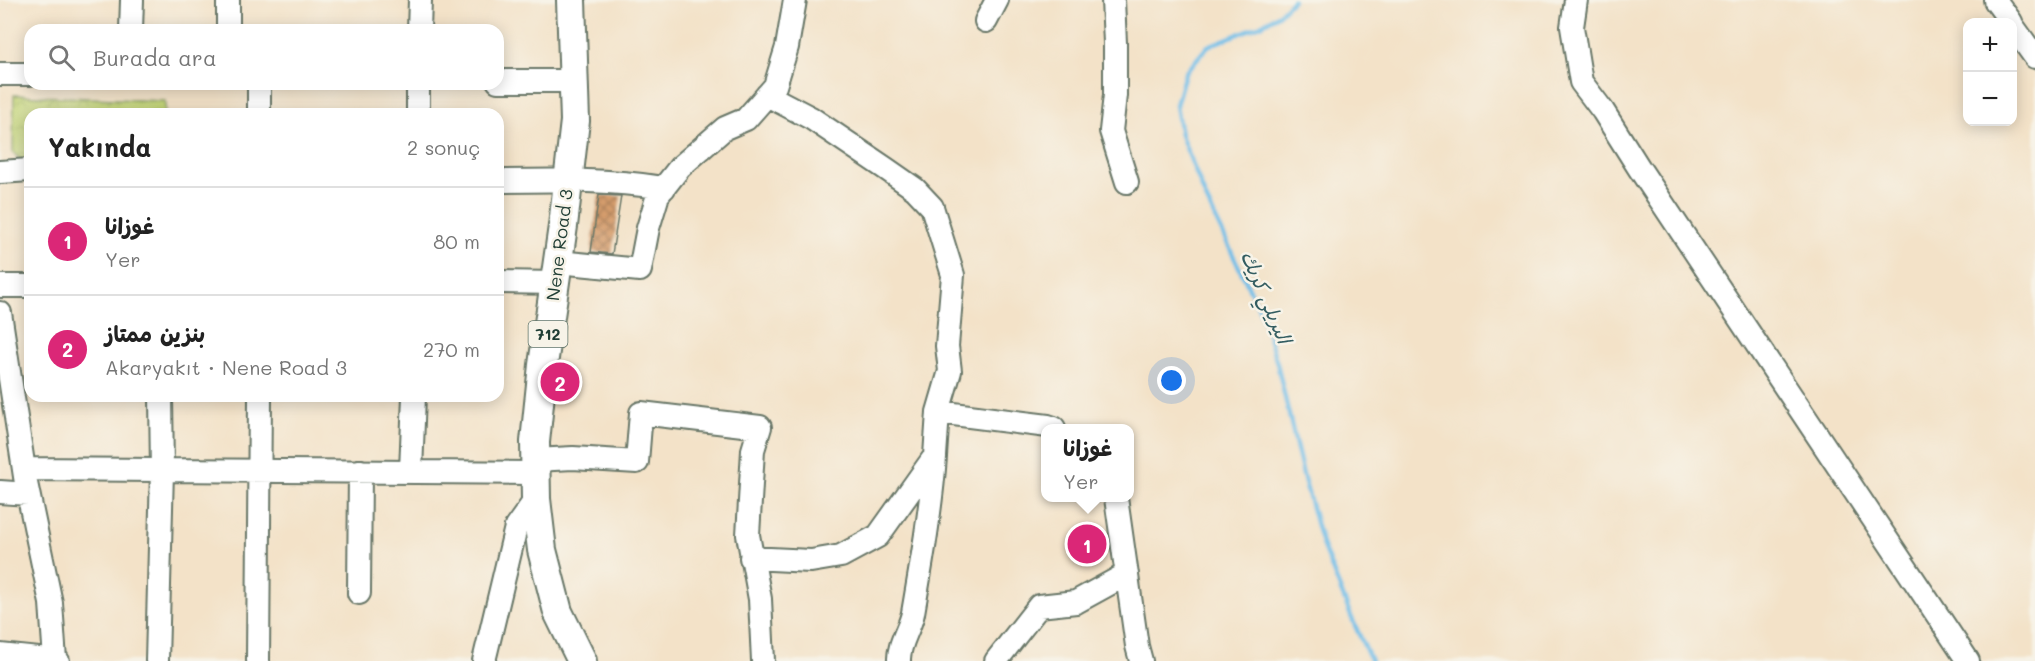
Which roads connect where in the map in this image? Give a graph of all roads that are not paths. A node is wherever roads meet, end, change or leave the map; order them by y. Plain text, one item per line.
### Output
1 (132, 0) edge
2 (228, 0) edge
3 (420, 0) edge
4 (571, 0) edge
5 (795, 0) edge
6 (997, 0) edge
7 (1113, 0) edge
8 (1576, 0) edge
9 (1995, 0) edge
10 (2008, 18) edge
11 (986, 21) dead end
12 (131, 24) edge
13 (228, 24) edge
14 (419, 24) edge
15 (2017, 31) edge
16 (2035, 57) edge
17 (0, 74) edge
18 (24, 74) edge
19 (504, 81) edge
20 (574, 81) junction
21 (259, 90) edge
22 (418, 90) edge
23 (767, 94) junction
24 (259, 108) edge
25 (418, 108) edge
26 (24, 170) edge
27 (0, 172) edge
28 (568, 180) junction
29 (504, 181) edge
30 (1127, 182) dead end
31 (664, 188) junction
32 (556, 272) junction
33 (504, 281) edge
34 (0, 286) edge
35 (24, 286) edge
36 (0, 313) edge
37 (161, 402) edge
38 (260, 402) edge
39 (414, 402) edge
40 (7, 405) edge
41 (938, 412) junction
42 (1041, 425) edge
43 (935, 456) junction
44 (24, 469) junction
45 (162, 471) junction
46 (260, 471) junction
47 (360, 471) junction
48 (411, 471) junction
49 (536, 477) junction
50 (0, 492) edge
51 (28, 494) junction
52 (1117, 502) edge
53 (751, 558) junction
54 (1127, 574) junction
55 (359, 593) dead end
56 (0, 655) edge
57 (56, 661) edge
58 (157, 661) edge
59 (258, 661) edge
60 (483, 661) edge
61 (582, 661) edge
62 (763, 661) edge
63 (899, 661) edge
64 (996, 661) edge
65 (1141, 661) edge
66 (1968, 661) edge

1 - 12 street
2 - 13 street
3 - 14 street
4 - 20 main road, Nene Road 3 / 712
5 - 23 street
6 - 11 street
7 - 30 street
8 - 66 street
9 - 10 street
15 - 16 street
17 - 18 street
19 - 20 street
20 - 28 main road, Nene Road 3 / 712
21 - 24 street
22 - 25 street
23 - 31 street
23 - 41 street
26 - 27 street
28 - 29 street
28 - 31 street
28 - 32 main road, Nene Road 3 / 712
31 - 32 street
32 - 33 street
32 - 49 main road, Nene Road 3 / 712
34 - 35 street
36 - 40 street
37 - 45 street
38 - 46 street
39 - 48 street
40 - 44 street
41 - 42 street
41 - 43 street
43 - 53 street
43 - 63 street
44 - 45 street
44 - 51 street
45 - 46 street
45 - 58 street
46 - 47 street
46 - 59 street
47 - 48 street
47 - 55 street
48 - 49 street
49 - 53 street
49 - 60 street
49 - 61 main road, Nene Road 3 / 712
50 - 51 street
51 - 57 street
52 - 54 street
53 - 62 street
54 - 64 street
54 - 65 street
56 - 57 street

